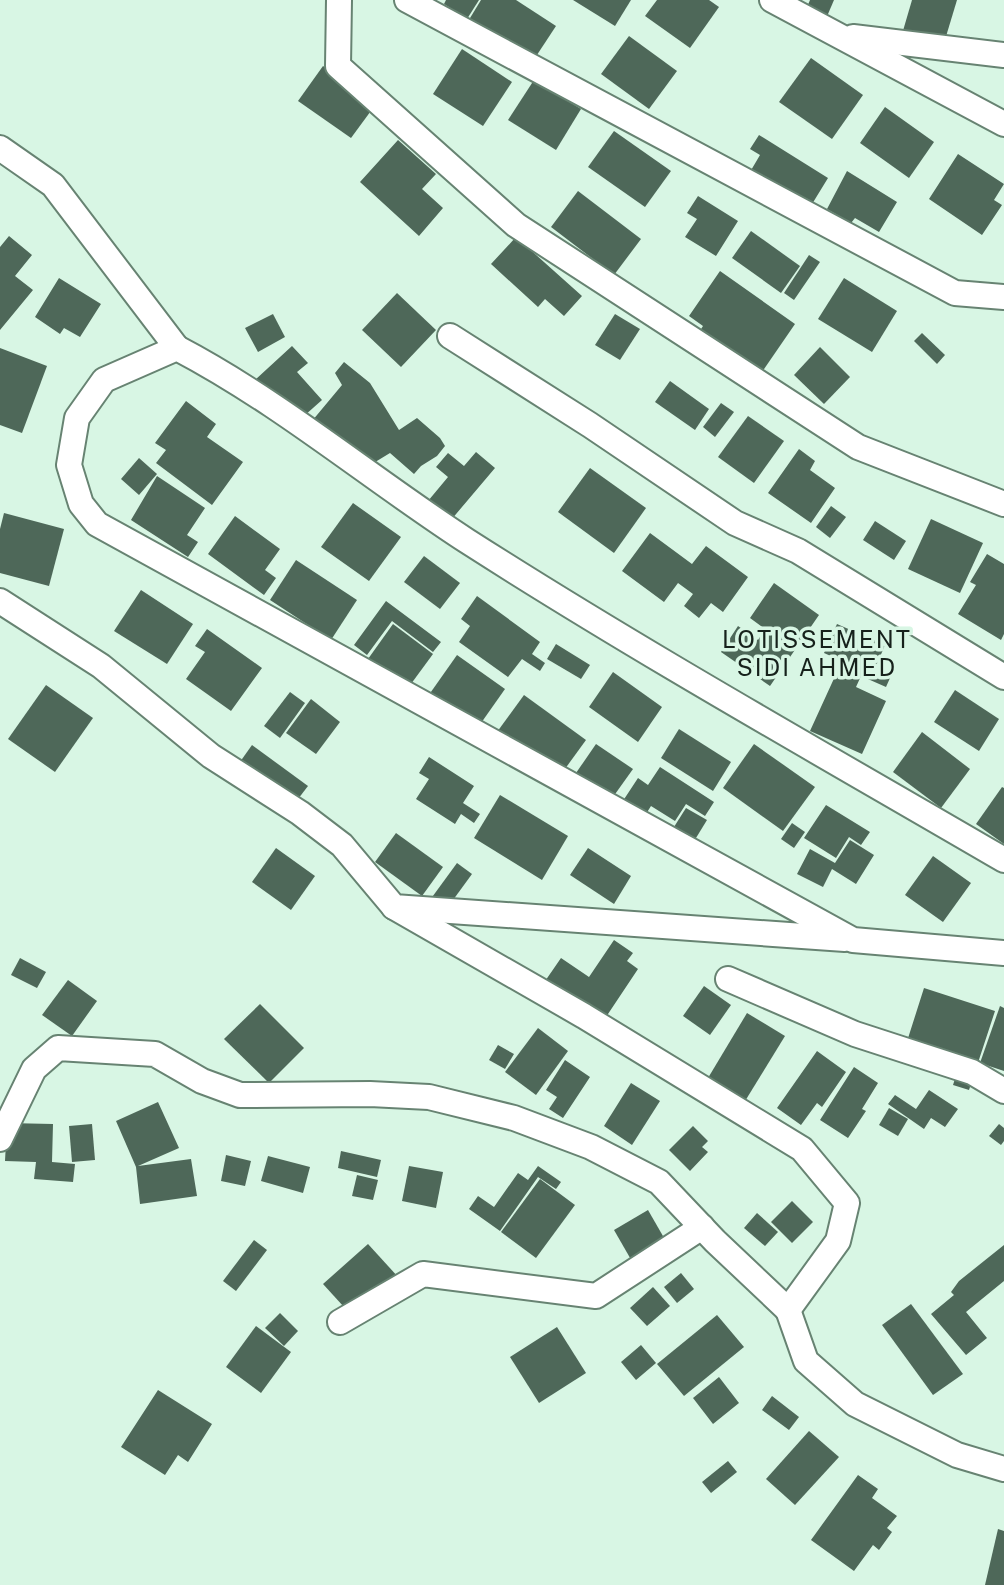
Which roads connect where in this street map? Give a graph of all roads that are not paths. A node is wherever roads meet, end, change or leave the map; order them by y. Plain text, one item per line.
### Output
1 (338, 0) edge
2 (407, 0) edge
3 (772, 0) edge
4 (838, 35) junction
5 (1004, 55) edge
6 (1004, 124) edge
7 (0, 148) edge
8 (1004, 298) edge
9 (450, 336) dead end
10 (177, 348) junction
11 (1004, 504) edge
12 (0, 601) edge
13 (1004, 677) edge
14 (1004, 860) edge
15 (394, 907) junction
16 (853, 940) junction
17 (1004, 953) edge
18 (728, 979) dead end
19 (1004, 1091) edge
20 (0, 1139) edge
21 (702, 1227) junction
22 (788, 1310) junction
23 (340, 1322) dead end
24 (1004, 1469) edge

1 - 11 street
2 - 8 street
3 - 4 street
4 - 5 street
4 - 6 street
7 - 10 street
9 - 13 street
10 - 14 street
10 - 16 street
12 - 15 street
15 - 16 street
15 - 22 street
16 - 17 street
18 - 19 street
20 - 21 street
21 - 22 street
21 - 23 street
22 - 24 street

